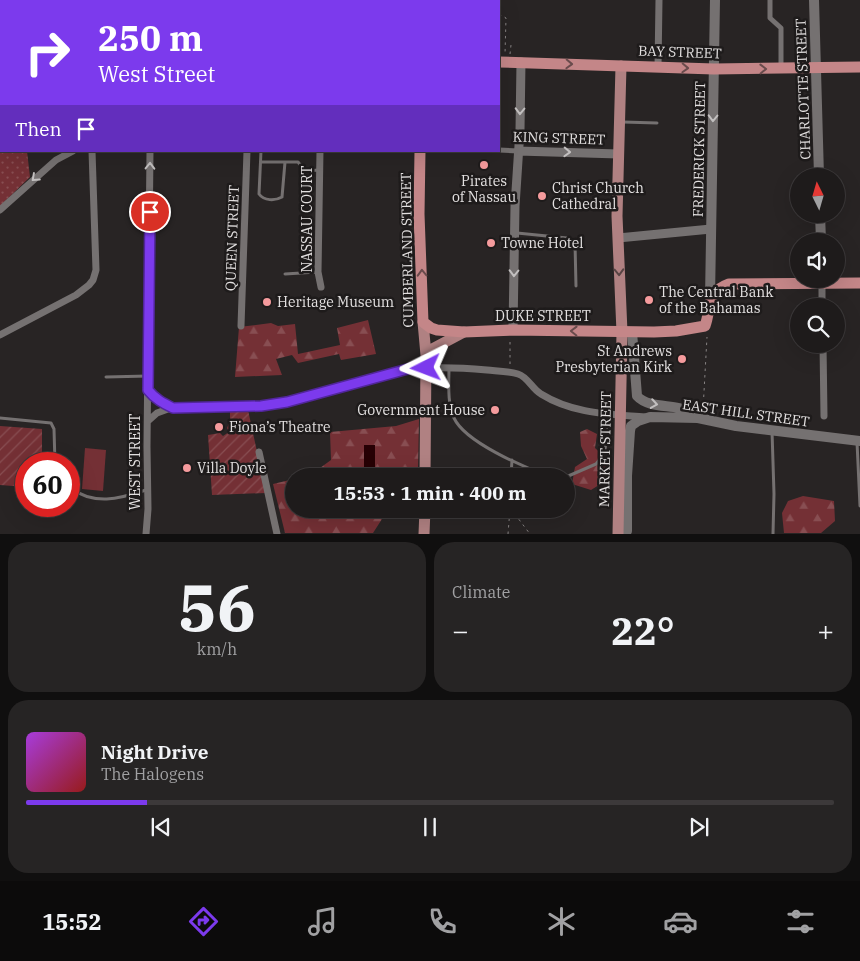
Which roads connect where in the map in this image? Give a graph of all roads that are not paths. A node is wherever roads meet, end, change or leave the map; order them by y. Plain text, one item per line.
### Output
1 (659, 0) edge
2 (715, 0) edge
3 (770, 0) edge
4 (814, 0) edge
5 (505, 59) edge
6 (521, 62) junction
7 (621, 66) junction
8 (658, 67) junction
9 (860, 67) edge
10 (781, 68) junction
11 (815, 68) junction
12 (714, 69) junction
13 (620, 122) junction
14 (657, 123) dead end
15 (500, 150) edge
16 (518, 151) junction
17 (55, 152) edge
18 (71, 152) edge
19 (92, 152) edge
20 (150, 152) edge
21 (247, 152) edge
22 (261, 152) edge
23 (320, 152) edge
24 (419, 153) edge
25 (618, 154) junction
26 (56, 160) junction
27 (261, 162) junction
28 (285, 162) junction
29 (819, 168) edge
30 (320, 170) junction
31 (0, 210) edge
32 (711, 229) junction
33 (514, 233) junction
34 (618, 238) junction
35 (318, 272) junction
36 (285, 274) dead end
37 (790, 282) edge
38 (845, 282) edge
39 (860, 283) edge
40 (576, 286) dead end
41 (321, 287) dead end
42 (710, 298) junction
43 (424, 322) junction
44 (241, 326) dead end
45 (464, 332) junction
46 (627, 332) junction
47 (511, 333) junction
48 (0, 336) edge
49 (823, 353) edge
50 (426, 362) junction
51 (449, 367) junction
52 (148, 376) junction
53 (106, 377) dead end
54 (148, 390) junction
55 (173, 408) junction
56 (612, 415) junction
57 (824, 416) dead end
58 (650, 417) junction
59 (0, 418) edge
60 (698, 418) junction
61 (148, 421) junction
62 (772, 430) junction
63 (859, 441) edge
64 (55, 452) edge
65 (258, 452) dead end
66 (512, 460) junction
67 (425, 468) edge
68 (512, 468) edge
69 (527, 468) edge
70 (575, 473) edge
71 (148, 489) junction
72 (80, 495) edge
73 (860, 506) edge
74 (425, 518) edge
75 (624, 533) edge
76 (146, 534) edge
77 (277, 534) edge
78 (424, 534) edge
79 (773, 534) edge

1 - 8 street
2 - 12 main road, FREDERICK STREET
3 - 10 street
4 - 11 main road, CHARLOTTE STREET
5 - 6 highway, BAY STREET
6 -> 7 highway, BAY STREET
6 -> 16 street
7 - 8 highway, BAY STREET
7 - 13 main road, MARKET STREET
8 -> 12 highway, BAY STREET
9 - 11 highway, BAY STREET
10 - 11 highway, BAY STREET
12 -> 10 highway, BAY STREET
11 - 29 main road, CHARLOTTE STREET
12 -> 32 main road, FREDERICK STREET
13 - 14 lane
13 - 25 main road, MARKET STREET
15 - 16 street, KING STREET
16 -> 25 street, KING STREET
16 - 33 street
17 - 26 street
18 - 26 street
19 - 48 street
52 -> 20 street, WEST STREET
21 - 44 street, QUEEN STREET
22 - 27 lane
23 - 30 street, NASSAU COURT
43 -> 24 highway, CUMBERLAND STREET
25 - 34 main road, MARKET STREET
26 -> 31 street
27 - 28 lane
27 - 28 lane
28 - 30 lane
30 - 35 street, NASSAU COURT
32 - 34 street
32 - 42 main road, FREDERICK STREET
33 - 40 lane
33 -> 47 street
34 -> 46 main road, MARKET STREET
35 - 36 lane
35 - 41 street, NASSAU COURT
37 - 42 highway
38 - 39 highway
42 - 46 highway, DUKE STREET
43 - 45 highway, DUKE STREET
43 - 50 main road, CUMBERLAND STREET
45 - 47 highway, DUKE STREET
45 - 50 main road, DUKE STREET
46 -> 47 highway, DUKE STREET
46 -> 60 main road
46 - 75 main road, MARKET STREET
49 - 57 street
50 - 51 street, EAST HILL STREET
50 - 55 street, EAST HILL STREET
50 - 67 main road, CUMBERLAND STREET
51 - 56 street, EAST HILL STREET
51 - 66 lane
52 - 53 lane
52 - 54 street, WEST STREET
54 - 55 street
54 - 61 street, WEST STREET
55 - 61 street
56 - 58 street, EAST HILL STREET
56 - 70 lane
58 - 60 main road, EAST HILL STREET
58 - 75 main road
59 - 64 lane
60 - 62 main road, EAST HILL STREET
61 - 71 street, WEST STREET
62 - 63 main road, EAST HILL STREET
62 - 79 lane
63 - 73 lane
65 - 77 street
66 - 68 lane
66 - 69 lane
71 - 72 lane
71 - 76 street, WEST STREET
74 - 78 main road

